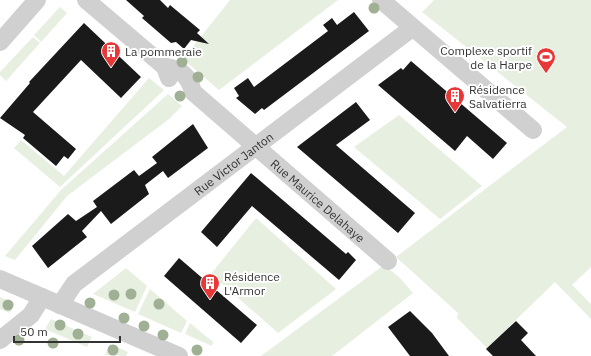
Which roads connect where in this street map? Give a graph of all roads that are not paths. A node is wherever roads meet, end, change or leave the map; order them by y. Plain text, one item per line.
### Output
1 (37, 0) edge
2 (86, 0) edge
3 (381, 0) edge
4 (412, 28) junction
5 (0, 42) edge
6 (533, 130) dead end
7 (255, 146) junction
8 (388, 261) dead end
9 (0, 279) edge
10 (42, 297) junction
11 (60, 305) junction
12 (0, 340) edge
13 (179, 356) edge

1 - 5 street
2 - 7 street, Rue Maurice Delahaye
3 - 4 street
4 - 6 street
4 - 7 street, Rue Victor Janton
7 - 8 street, Rue Maurice Delahaye
7 - 11 street, Rue Victor Janton
9 - 10 street
10 - 11 street
10 - 12 street
11 - 13 street

